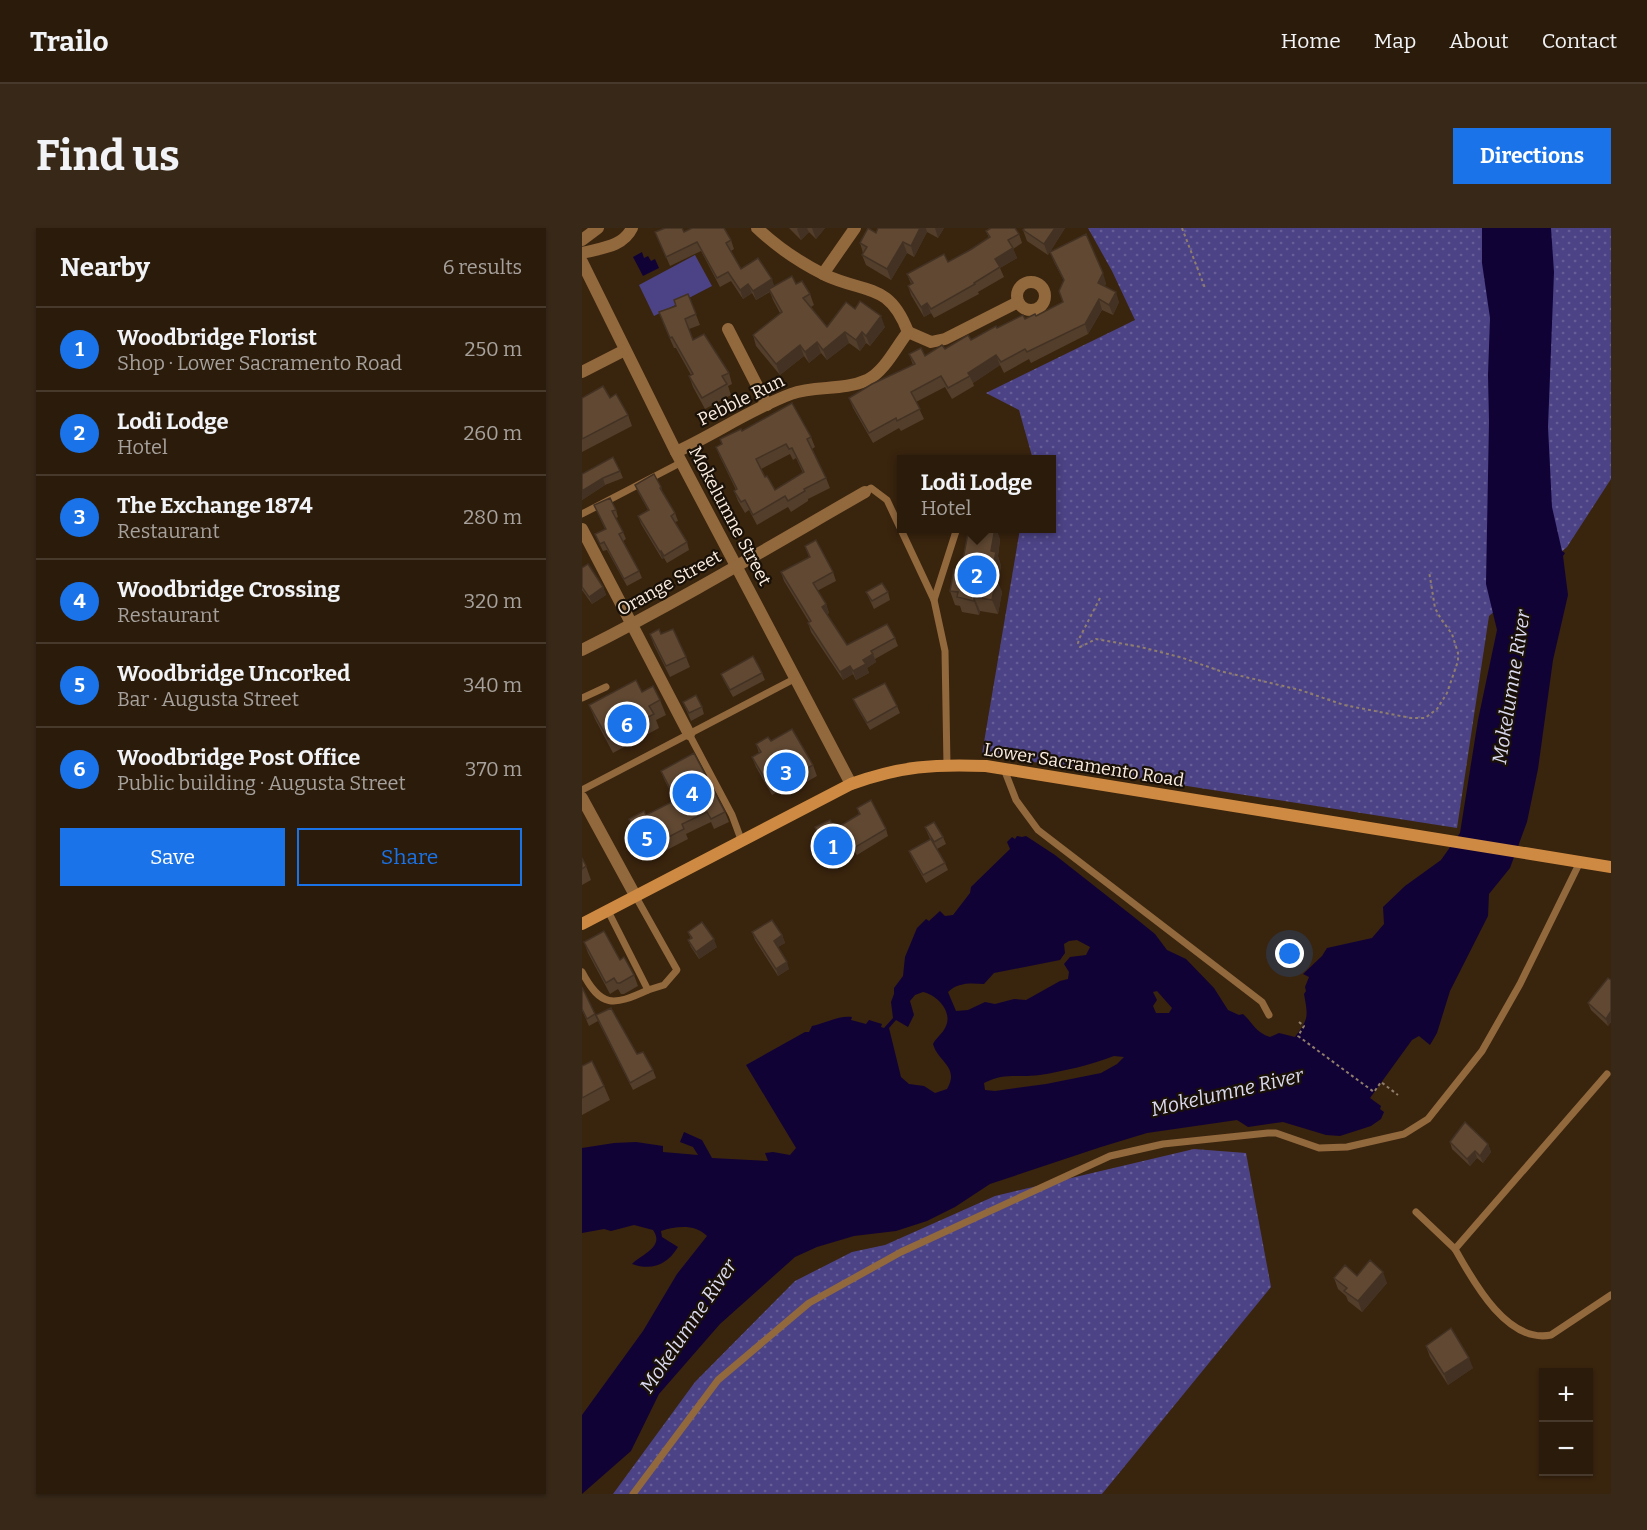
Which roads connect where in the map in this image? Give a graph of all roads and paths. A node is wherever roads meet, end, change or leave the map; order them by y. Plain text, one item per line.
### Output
1 (597, 228) edge
2 (632, 228) edge
3 (757, 228) edge
4 (855, 228) edge
5 (1182, 228) edge
6 (582, 240) edge
7 (582, 252) edge
8 (582, 262) edge
9 (823, 274) junction
10 (1205, 288) dead end
11 (1018, 303) dead end
12 (728, 329) dead end
13 (908, 332) junction
14 (625, 351) junction
15 (582, 372) edge
16 (767, 405) junction
17 (679, 457) junction
18 (865, 492) joint
19 (582, 514) edge
20 (897, 521) edge
21 (582, 529) edge
22 (955, 533) edge
23 (903, 534) edge
24 (737, 566) junction
25 (1429, 571) dead end
26 (1100, 598) dead end
27 (934, 600) junction
28 (633, 624) junction
29 (582, 650) edge
30 (796, 678) junction
31 (606, 687) dead end
32 (582, 698) edge
33 (689, 734) junction
34 (948, 765) junction
35 (1004, 769) junction
36 (851, 784) junction
37 (582, 790) edge
38 (582, 798) edge
39 (742, 842) junction
40 (1580, 862) junction
41 (1611, 867) edge
42 (636, 897) junction
43 (608, 911) junction
44 (582, 924) edge
45 (582, 972) edge
46 (648, 990) junction
47 (1269, 1015) dead end
48 (1299, 1022) dead end
49 (1610, 1074) edge
50 (1398, 1095) dead end
51 (1416, 1212) dead end
52 (1455, 1249) junction
53 (1611, 1295) edge
54 (633, 1494) edge

1 - 6 street
2 - 7 street
3 - 9 street
4 - 9 street
5 - 10 path
8 - 14 street, Mokelumne Street
9 - 13 street
11 - 13 street
12 - 16 street
13 - 16 street, Pebble Run
14 - 15 street
14 - 17 street, Mokelumne Street
16 - 17 street, Pebble Run
17 - 19 lane
17 - 24 street, Mokelumne Street
18 - 20 lane
18 - 24 street, Orange Street
21 - 28 street
22 - 27 lane
23 - 27 lane
24 - 28 street, Orange Street
24 - 30 street, Mokelumne Street
25 - 26 path
27 - 34 lane
28 - 29 street, Orange Street
28 - 33 street
30 - 33 lane
30 - 36 street, Mokelumne Street
31 - 32 lane
33 - 37 lane
33 - 39 lane
34 - 35 main road, Lower Sacramento Road
34 - 36 main road, Lower Sacramento Road
35 - 40 main road, Lower Sacramento Road
35 - 47 lane
36 - 39 main road, Lower Sacramento Road
38 - 42 street
39 - 42 main road, Lower Sacramento Road
40 - 41 main road, Lower Sacramento Road
40 - 54 lane
42 - 43 main road, Lower Sacramento Road
42 - 46 lane
43 - 44 main road, Lower Sacramento Road
43 - 46 lane
45 - 46 lane
48 - 50 path
49 - 52 lane
51 - 52 lane
52 - 53 lane

